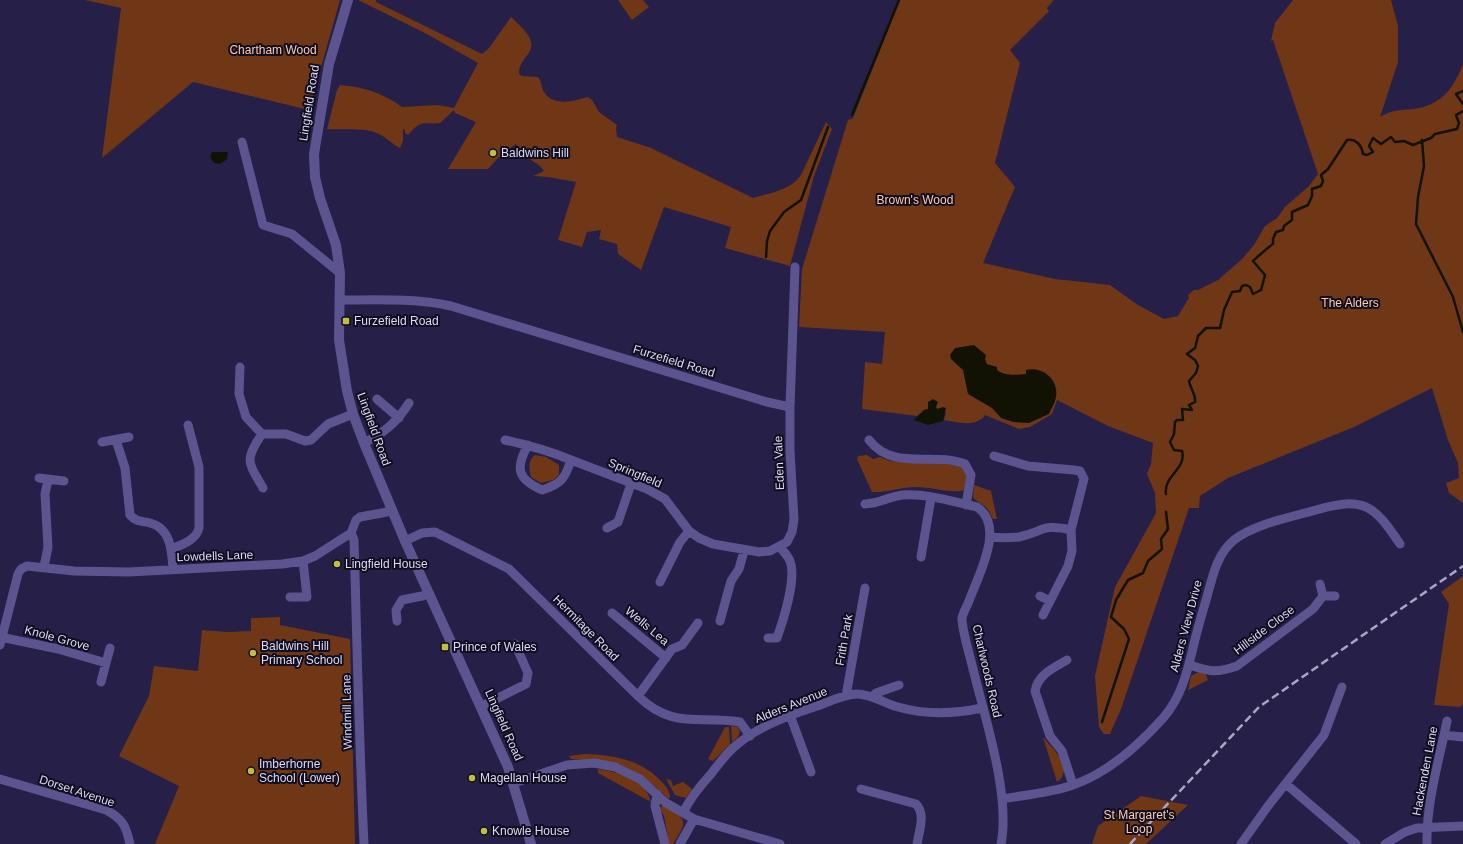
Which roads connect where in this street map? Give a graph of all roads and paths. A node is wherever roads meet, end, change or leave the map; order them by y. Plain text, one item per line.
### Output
1 (348, 0) edge
2 (242, 142) dead end
3 (795, 267) dead end
4 (340, 274) junction
5 (340, 300) junction
6 (240, 367) dead end
7 (377, 399) dead end
8 (409, 403) dead end
9 (790, 407) junction
10 (353, 414) junction
11 (399, 418) junction
12 (188, 425) dead end
13 (262, 434) junction
14 (129, 437) dead end
15 (116, 440) junction
16 (506, 440) dead end
17 (869, 440) dead end
18 (102, 442) dead end
19 (364, 444) junction
20 (528, 445) junction
21 (994, 456) dead end
22 (571, 460) junction
23 (64, 481) dead end
24 (631, 484) junction
25 (263, 488) dead end
26 (931, 498) junction
27 (865, 504) dead end
28 (966, 505) junction
29 (392, 509) junction
30 (607, 528) dead end
31 (1071, 530) junction
32 (689, 531) junction
33 (351, 533) junction
34 (990, 537) junction
35 (405, 541) junction
36 (1395, 542) dead end
37 (780, 547) junction
38 (172, 549) junction
39 (744, 551) junction
40 (921, 557) dead end
41 (302, 561) junction
42 (44, 567) junction
43 (173, 570) junction
44 (660, 582) dead end
45 (1320, 584) dead end
46 (865, 588) dead end
47 (429, 593) junction
48 (1040, 596) dead end
49 (1323, 596) junction
50 (1335, 596) dead end
51 (290, 597) dead end
52 (1050, 601) junction
53 (612, 613) dead end
54 (1043, 615) dead end
55 (397, 621) dead end
56 (720, 621) dead end
57 (698, 622) dead end
58 (768, 638) dead end
59 (1, 640) edge
60 (515, 644) dead end
61 (110, 648) dead end
62 (666, 658) junction
63 (1067, 660) dead end
64 (106, 663) junction
65 (1190, 665) junction
66 (101, 682) dead end
67 (899, 685) dead end
68 (1342, 687) dead end
69 (638, 696) junction
70 (846, 696) junction
71 (872, 697) junction
72 (482, 706) junction
73 (982, 708) junction
74 (790, 716) junction
75 (1447, 721) dead end
76 (1444, 735) junction
77 (750, 736) junction
78 (1463, 738) edge
79 (811, 772) dead end
80 (0, 778) edge
81 (514, 783) junction
82 (1286, 784) junction
83 (1073, 785) junction
84 (861, 789) dead end
85 (657, 794) junction
86 (1002, 799) junction
87 (683, 813) junction
88 (694, 819) junction
89 (1463, 826) edge
90 (1427, 827) junction
91 (762, 842) edge
92 (130, 844) edge
93 (364, 844) edge
94 (531, 844) edge
95 (665, 844) edge
96 (680, 844) edge
97 (780, 844) edge
98 (917, 844) edge
99 (1000, 844) edge
100 (1241, 844) edge
101 (1356, 844) edge
102 (1385, 844) edge
103 (1427, 844) edge

1 - 4 street, Lingfield Road
2 - 4 street
3 - 9 street, Eden Vale
4 - 5 street, Lingfield Road
5 - 9 street, Furzefield Road
5 - 10 street, Lingfield Road
6 - 13 street
7 - 11 street
8 - 11 street
9 - 37 street, Eden Vale
10 - 13 street
10 - 19 street, Lingfield Road
11 - 19 street
12 - 38 street
13 - 25 street
14 - 15 street
15 - 18 street
15 - 38 street
16 - 20 street, Springfield
17 - 28 street
19 - 29 street, Lingfield Road
20 - 22 street, Springfield
20 - 22 street
21 - 31 street
22 - 24 street, Springfield
23 - 42 street
24 - 30 street
24 - 32 street, Springfield
26 - 27 street, Charlwoods Road
26 - 28 street, Charlwoods Road
26 - 40 street
28 - 34 street, Charlwoods Road
29 - 33 street, Lowdells Lane
29 - 35 street, Lingfield Road
31 - 34 street
31 - 52 street
32 - 39 street, Springfield
32 - 44 street
33 - 41 street, Lowdells Lane
33 - 93 street, Windmill Lane
34 - 73 street, Charlwoods Road
35 - 47 street, Lingfield Road
35 - 69 street, Hermitage Road
36 - 65 street, Alders View Drive
37 - 39 street, Springfield
37 - 58 street
38 - 43 street
39 - 56 street
41 - 43 street, Lowdells Lane
41 - 51 street
42 - 43 street, Lowdells Lane
42 - 59 street, Lowdells Lane
45 - 49 street
46 - 70 street, Frith Park
47 - 55 street
47 - 72 street, Lingfield Road
48 - 52 street
49 - 50 street
49 - 65 street, Hillside Close
52 - 54 street
53 - 62 street, Wells Lea
57 - 62 street, Wells Lea
59 - 64 street, Knole Grove
60 - 72 street
61 - 64 street
62 - 69 street, Wells Lea
63 - 83 street
64 - 66 street
65 - 83 street, Alders View Drive
67 - 71 street
68 - 82 street
69 - 77 street, Hermitage Road
70 - 71 street, Alders Avenue
70 - 74 street, Alders Avenue
71 - 73 street, Alders Avenue
72 - 81 street, Lingfield Road
73 - 86 street, Charlwoods Road
74 - 77 street, Alders Avenue
74 - 79 street
75 - 76 street, Hackenden Lane
76 - 78 street
76 - 90 street, Hackenden Lane
77 - 87 street, Alders Avenue
80 - 92 street, Dorset Avenue
81 - 85 street
81 - 94 street, Lingfield Road
82 - 100 street
82 - 101 street
83 - 86 street, Alders View Drive
84 - 98 street
85 - 87 street
85 - 95 street
86 - 99 street, Charlwoods Road
87 - 88 street
88 - 91 street
88 - 96 street
89 - 90 street
90 - 102 street, Hackenden Lane
90 - 103 street
91 - 97 street

